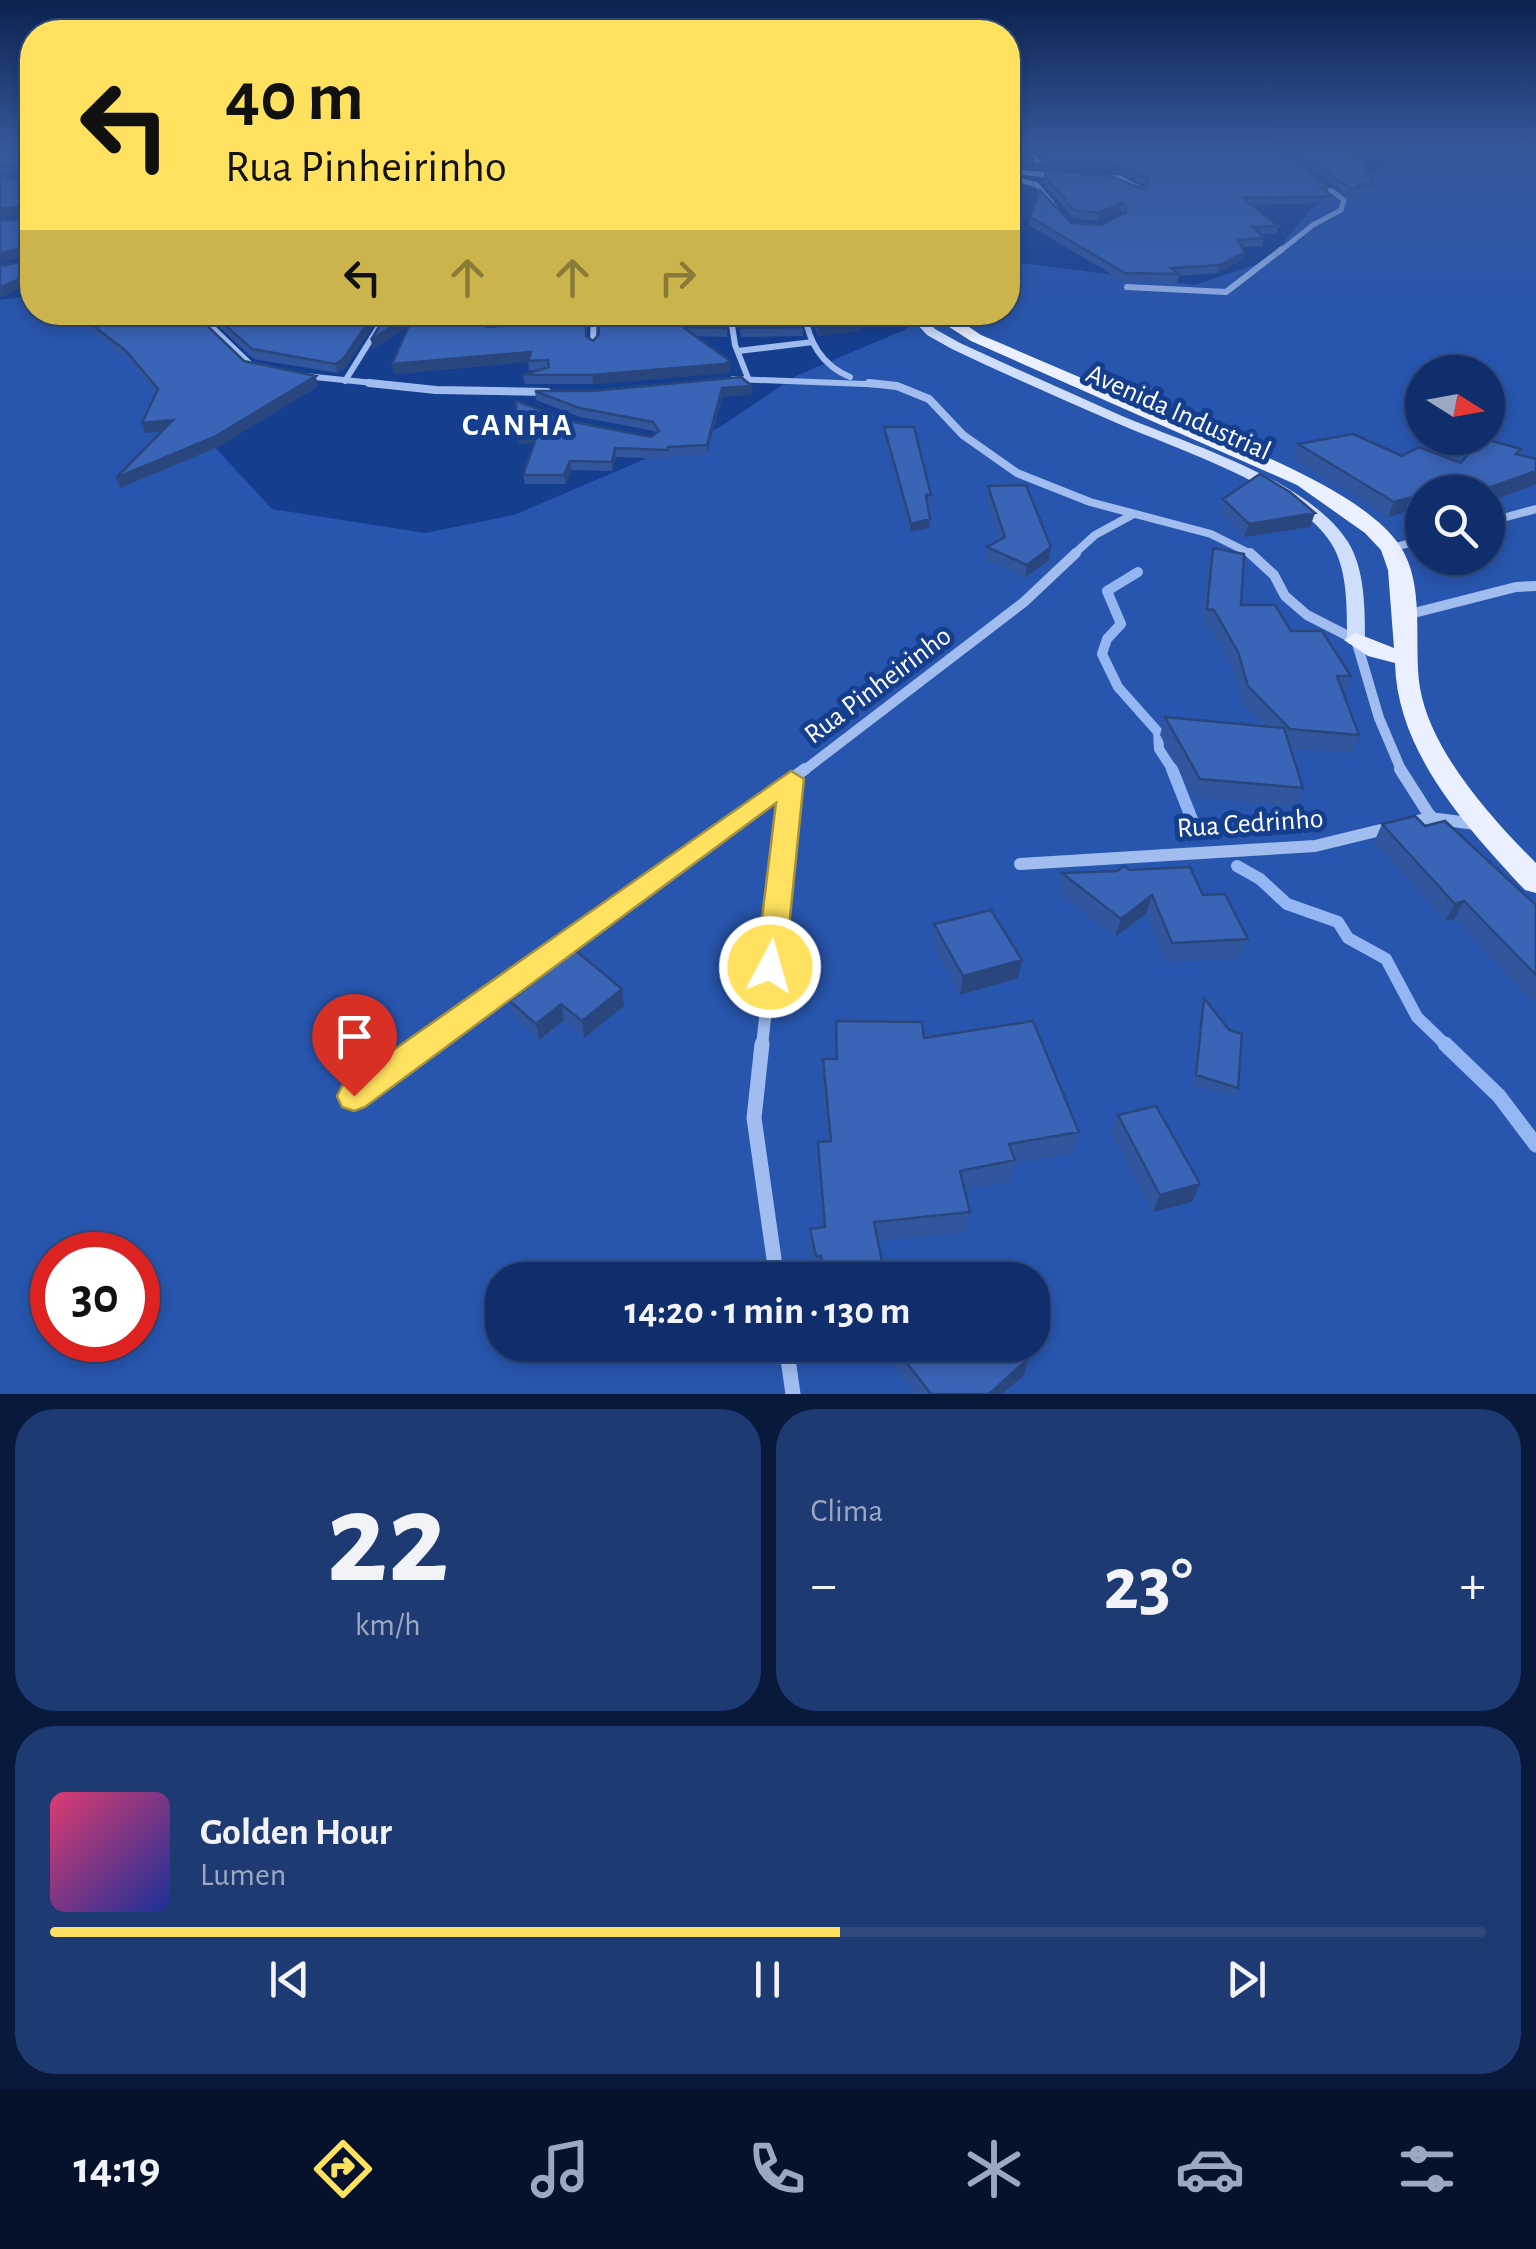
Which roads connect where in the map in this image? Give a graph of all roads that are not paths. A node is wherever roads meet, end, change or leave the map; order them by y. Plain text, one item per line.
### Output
1 (1056, 210) edge
2 (1341, 210) edge
3 (1062, 218) edge
4 (1127, 287) edge
5 (209, 325) edge
6 (380, 325) edge
7 (594, 325) edge
8 (733, 325) edge
9 (808, 325) edge
10 (924, 325) edge
11 (956, 325) edge
12 (593, 342) edge
13 (813, 342) junction
14 (738, 352) junction
15 (264, 368) edge
16 (291, 374) edge
17 (748, 378) junction
18 (720, 380) edge
19 (345, 382) junction
20 (870, 383) junction
21 (508, 392) junction
22 (559, 392) edge
23 (521, 402) edge
24 (1536, 509) edge
25 (1132, 515) junction
26 (1505, 517) edge
27 (1405, 544) edge
28 (1391, 548) junction
29 (1536, 586) edge
30 (1406, 615) junction
31 (1356, 640) junction
32 (1405, 658) junction
33 (791, 779) junction
34 (1430, 818) junction
35 (1482, 826) junction
36 (1457, 843) edge
37 (1020, 864) dead end
38 (1536, 882) edge
39 (354, 1096) dead end
40 (774, 1262) edge
41 (788, 1362) edge
42 (793, 1394) edge

1 - 3 street
2 - 4 street
5 - 15 street
6 - 19 street
7 - 12 street
8 - 14 street
9 - 13 street
10 - 31 street, Avenida Industrial
11 - 28 main road, Avenida Industrial
13 - 14 street
13 - 20 street
14 - 17 street
16 - 19 street
17 - 18 street
17 - 20 street
19 - 21 street
20 - 25 street
21 - 22 street
21 - 23 street
24 - 26 street
25 - 31 street
25 - 33 street, Rua Pinheirinho
27 - 28 street
28 - 30 main road
29 - 30 street
30 - 32 main road
31 - 32 main road
31 - 34 street, Avenida Industrial
32 - 35 main road
33 - 39 street, Rua Pinheirinho
33 - 40 street
34 - 35 street, Rua Cedrinho
34 - 36 street, Avenida Industrial
34 - 37 street, Rua Cedrinho
35 - 38 main road
41 - 42 street

